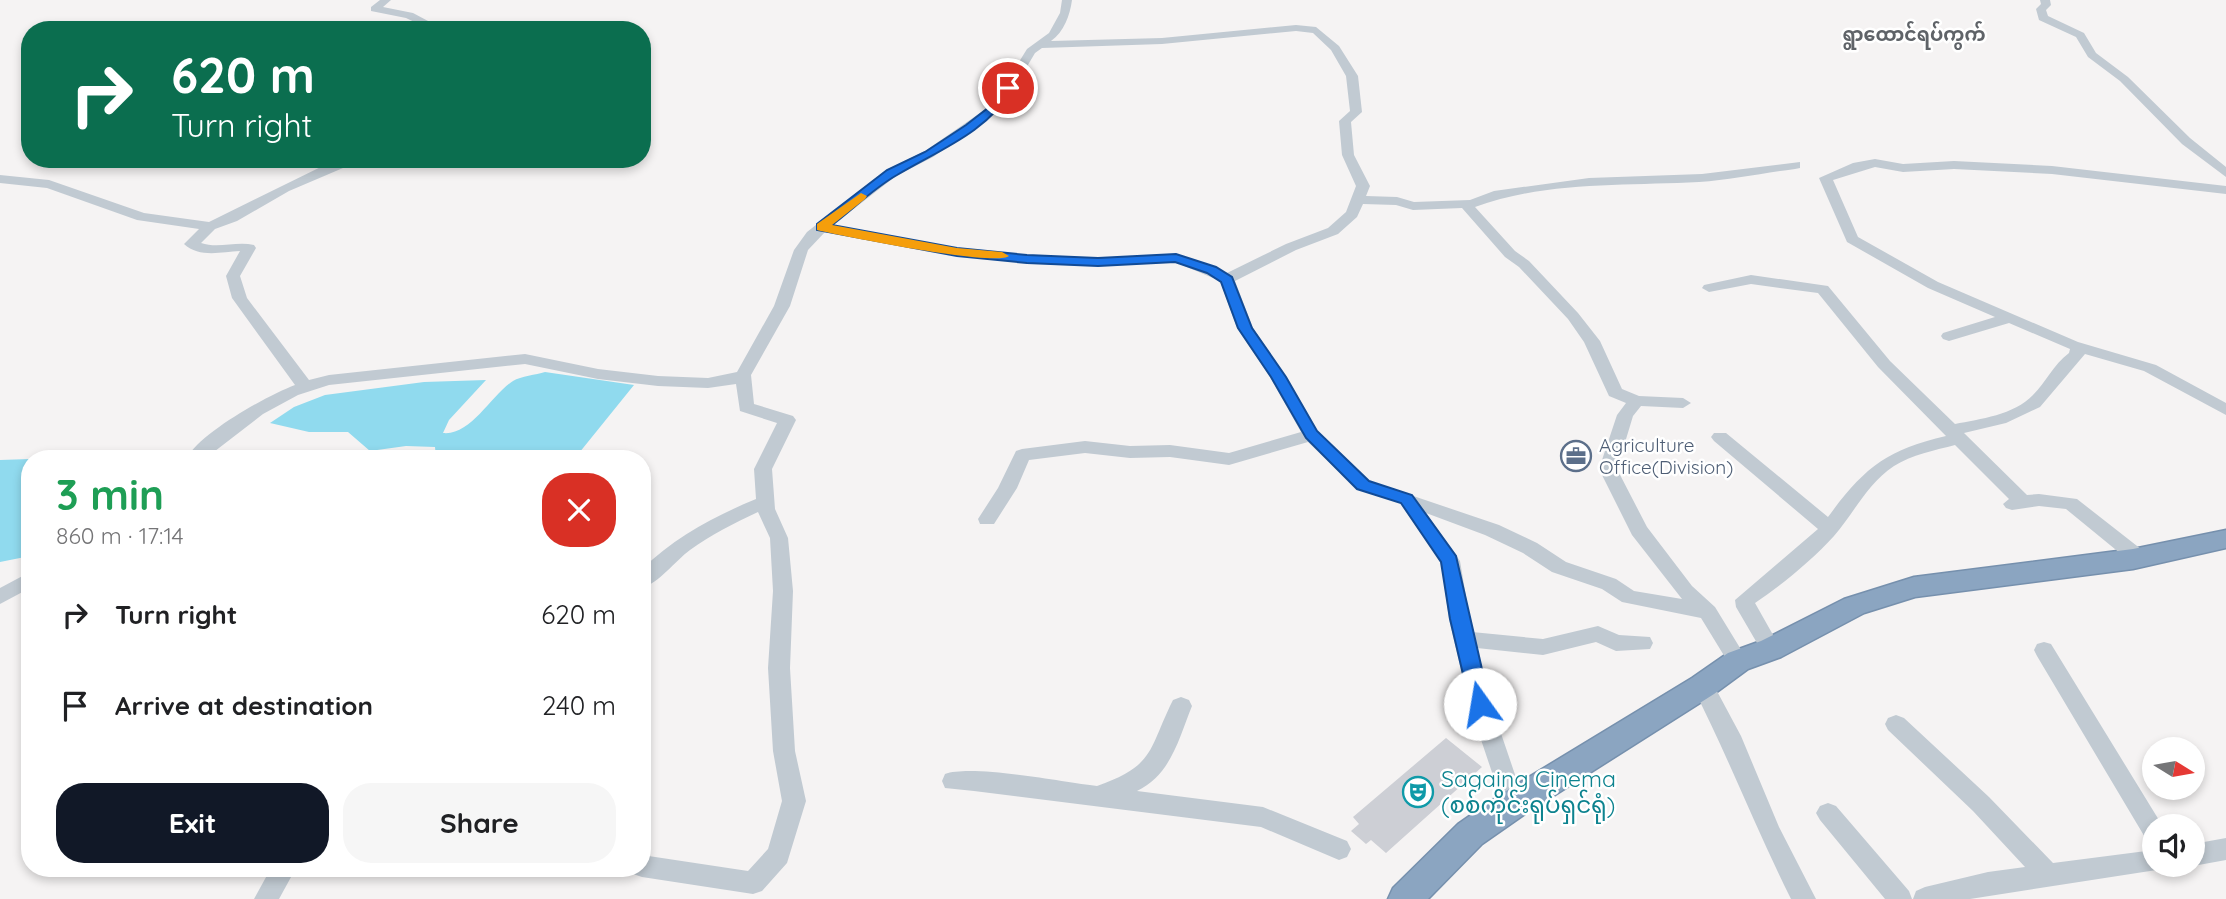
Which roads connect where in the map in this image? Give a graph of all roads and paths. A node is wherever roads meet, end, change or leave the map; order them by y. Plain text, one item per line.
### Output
1 (386, 0) edge
2 (1067, 0) edge
3 (2045, 0) edge
4 (421, 21) edge
5 (1042, 45) junction
6 (1795, 165) dead end
7 (331, 168) edge
8 (2226, 173) edge
9 (0, 179) edge
10 (2226, 190) edge
11 (1358, 200) junction
12 (1465, 204) junction
13 (210, 226) junction
14 (821, 227) junction
15 (1227, 279) junction
16 (1709, 288) dead end
17 (2010, 318) junction
18 (1949, 335) dead end
19 (2078, 347) junction
20 (743, 375) junction
21 (304, 386) junction
22 (1637, 401) junction
23 (1683, 403) dead end
24 (2226, 411) edge
25 (1957, 434) junction
26 (1311, 435) junction
27 (1720, 437) dead end
28 (206, 450) edge
29 (1406, 499) junction
30 (765, 502) junction
31 (987, 519) dead end
32 (1829, 528) junction
33 (2226, 539) edge
34 (2139, 558) junction
35 (651, 571) edge
36 (21, 584) edge
37 (0, 597) edge
38 (1708, 612) junction
39 (1465, 639) junction
40 (1643, 643) dead end
41 (1771, 649) junction
42 (2044, 650) dead end
43 (1738, 660) junction
44 (1703, 686) junction
45 (1181, 706) dead end
46 (1896, 724) dead end
47 (953, 781) dead end
48 (1093, 797) junction
49 (1513, 804) junction
50 (1828, 813) dead end
51 (2143, 814) edge
52 (1339, 849) dead end
53 (2226, 849) edge
54 (2205, 853) edge
55 (2142, 863) edge
56 (651, 868) edge
57 (2048, 875) junction
58 (279, 877) edge
59 (748, 891) edge
60 (1413, 892) edge
61 (266, 899) edge
62 (1804, 899) edge
63 (1900, 899) edge
64 (1925, 899) edge

1 - 4 street
2 - 5 street
3 - 8 street
5 - 11 street
5 - 14 street
6 - 12 street
7 - 13 street
9 - 13 street
10 - 17 street
11 - 12 street
11 - 15 street
12 - 22 street
13 - 21 street
14 - 15 street
14 - 20 street
15 - 26 street
16 - 25 street
17 - 18 street
17 - 19 street
19 - 24 street
19 - 25 street
20 - 21 street
20 - 30 street
21 - 28 street
22 - 23 street
22 - 38 street
25 - 32 street
25 - 34 street
26 - 29 street
26 - 31 street
27 - 32 street
29 - 38 street
29 - 39 street
30 - 35 street
30 - 59 street
32 - 41 street
33 - 34 highway
34 - 41 highway
36 - 37 street
38 - 43 street
39 - 40 street
39 - 49 street
41 - 43 highway
42 - 51 street
43 - 44 highway
44 - 49 highway
44 - 62 street
45 - 48 street
46 - 57 street
47 - 48 street
48 - 52 street
49 - 60 highway
50 - 63 street
53 - 54 street
55 - 57 street
56 - 59 street
57 - 64 street
58 - 61 street

